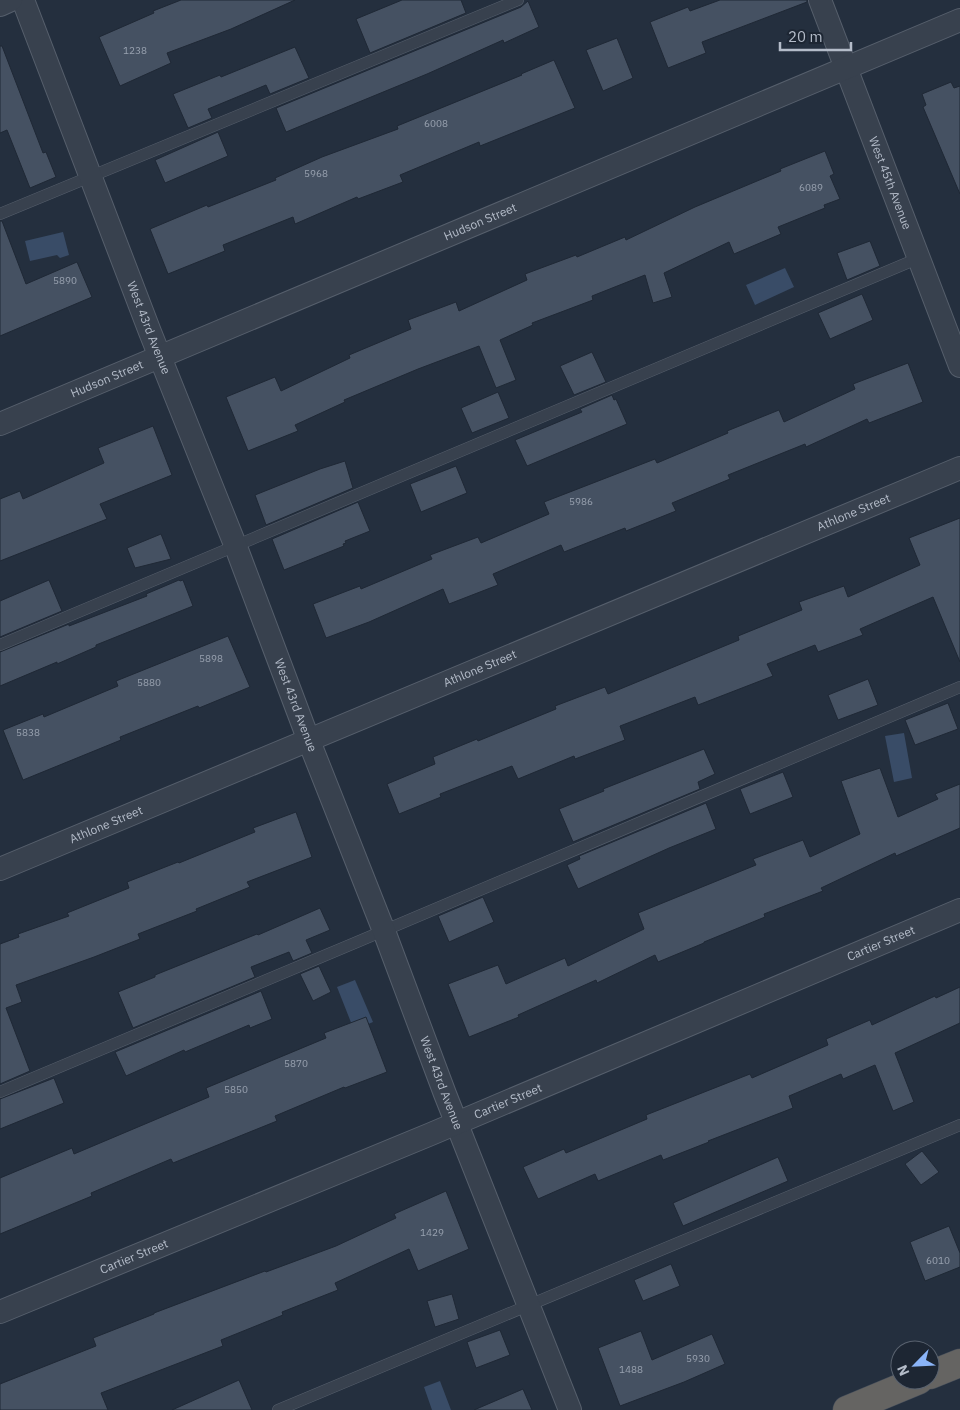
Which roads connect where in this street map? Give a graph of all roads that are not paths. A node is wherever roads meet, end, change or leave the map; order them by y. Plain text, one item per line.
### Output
1 (11, 0) edge
2 (23, 0) edge
3 (518, 0) edge
4 (820, 0) edge
5 (0, 5) edge
6 (960, 20) edge
7 (845, 67) junction
8 (91, 176) junction
9 (0, 214) edge
10 (918, 258) junction
11 (160, 357) junction
12 (960, 366) edge
13 (0, 424) edge
14 (960, 468) edge
15 (236, 547) junction
16 (0, 645) edge
17 (960, 687) edge
18 (309, 740) junction
19 (0, 869) edge
20 (960, 910) edge
21 (384, 931) junction
22 (0, 1092) edge
23 (457, 1123) junction
24 (960, 1125) edge
25 (528, 1306) junction
26 (0, 1312) edge
27 (960, 1363) edge
28 (940, 1371) edge
29 (895, 1390) edge
30 (278, 1410) edge
31 (570, 1410) edge
32 (847, 1410) edge

1 - 5 street
2 - 8 street, West 43rd Avenue
3 - 8 lane
4 - 7 street, West 45th Avenue
6 - 7 street, Hudson Street
7 - 10 street, West 45th Avenue
7 - 11 street, Hudson Street
8 - 9 lane
8 - 11 street, West 43rd Avenue
10 - 12 street, West 45th Avenue
10 - 15 lane
11 - 13 street, Hudson Street
11 - 15 street, West 43rd Avenue
14 - 18 street, Athlone Street
15 - 16 lane
15 - 18 street, West 43rd Avenue
17 - 21 lane
18 - 19 street, Athlone Street
18 - 21 street, West 43rd Avenue
20 - 23 street, Cartier Street
21 - 22 lane
21 - 23 street, West 43rd Avenue
23 - 25 street, West 43rd Avenue
23 - 26 street, Cartier Street
24 - 25 lane
25 - 30 lane
25 - 31 street, West 43rd Avenue
27 - 28 highway
29 - 32 highway

